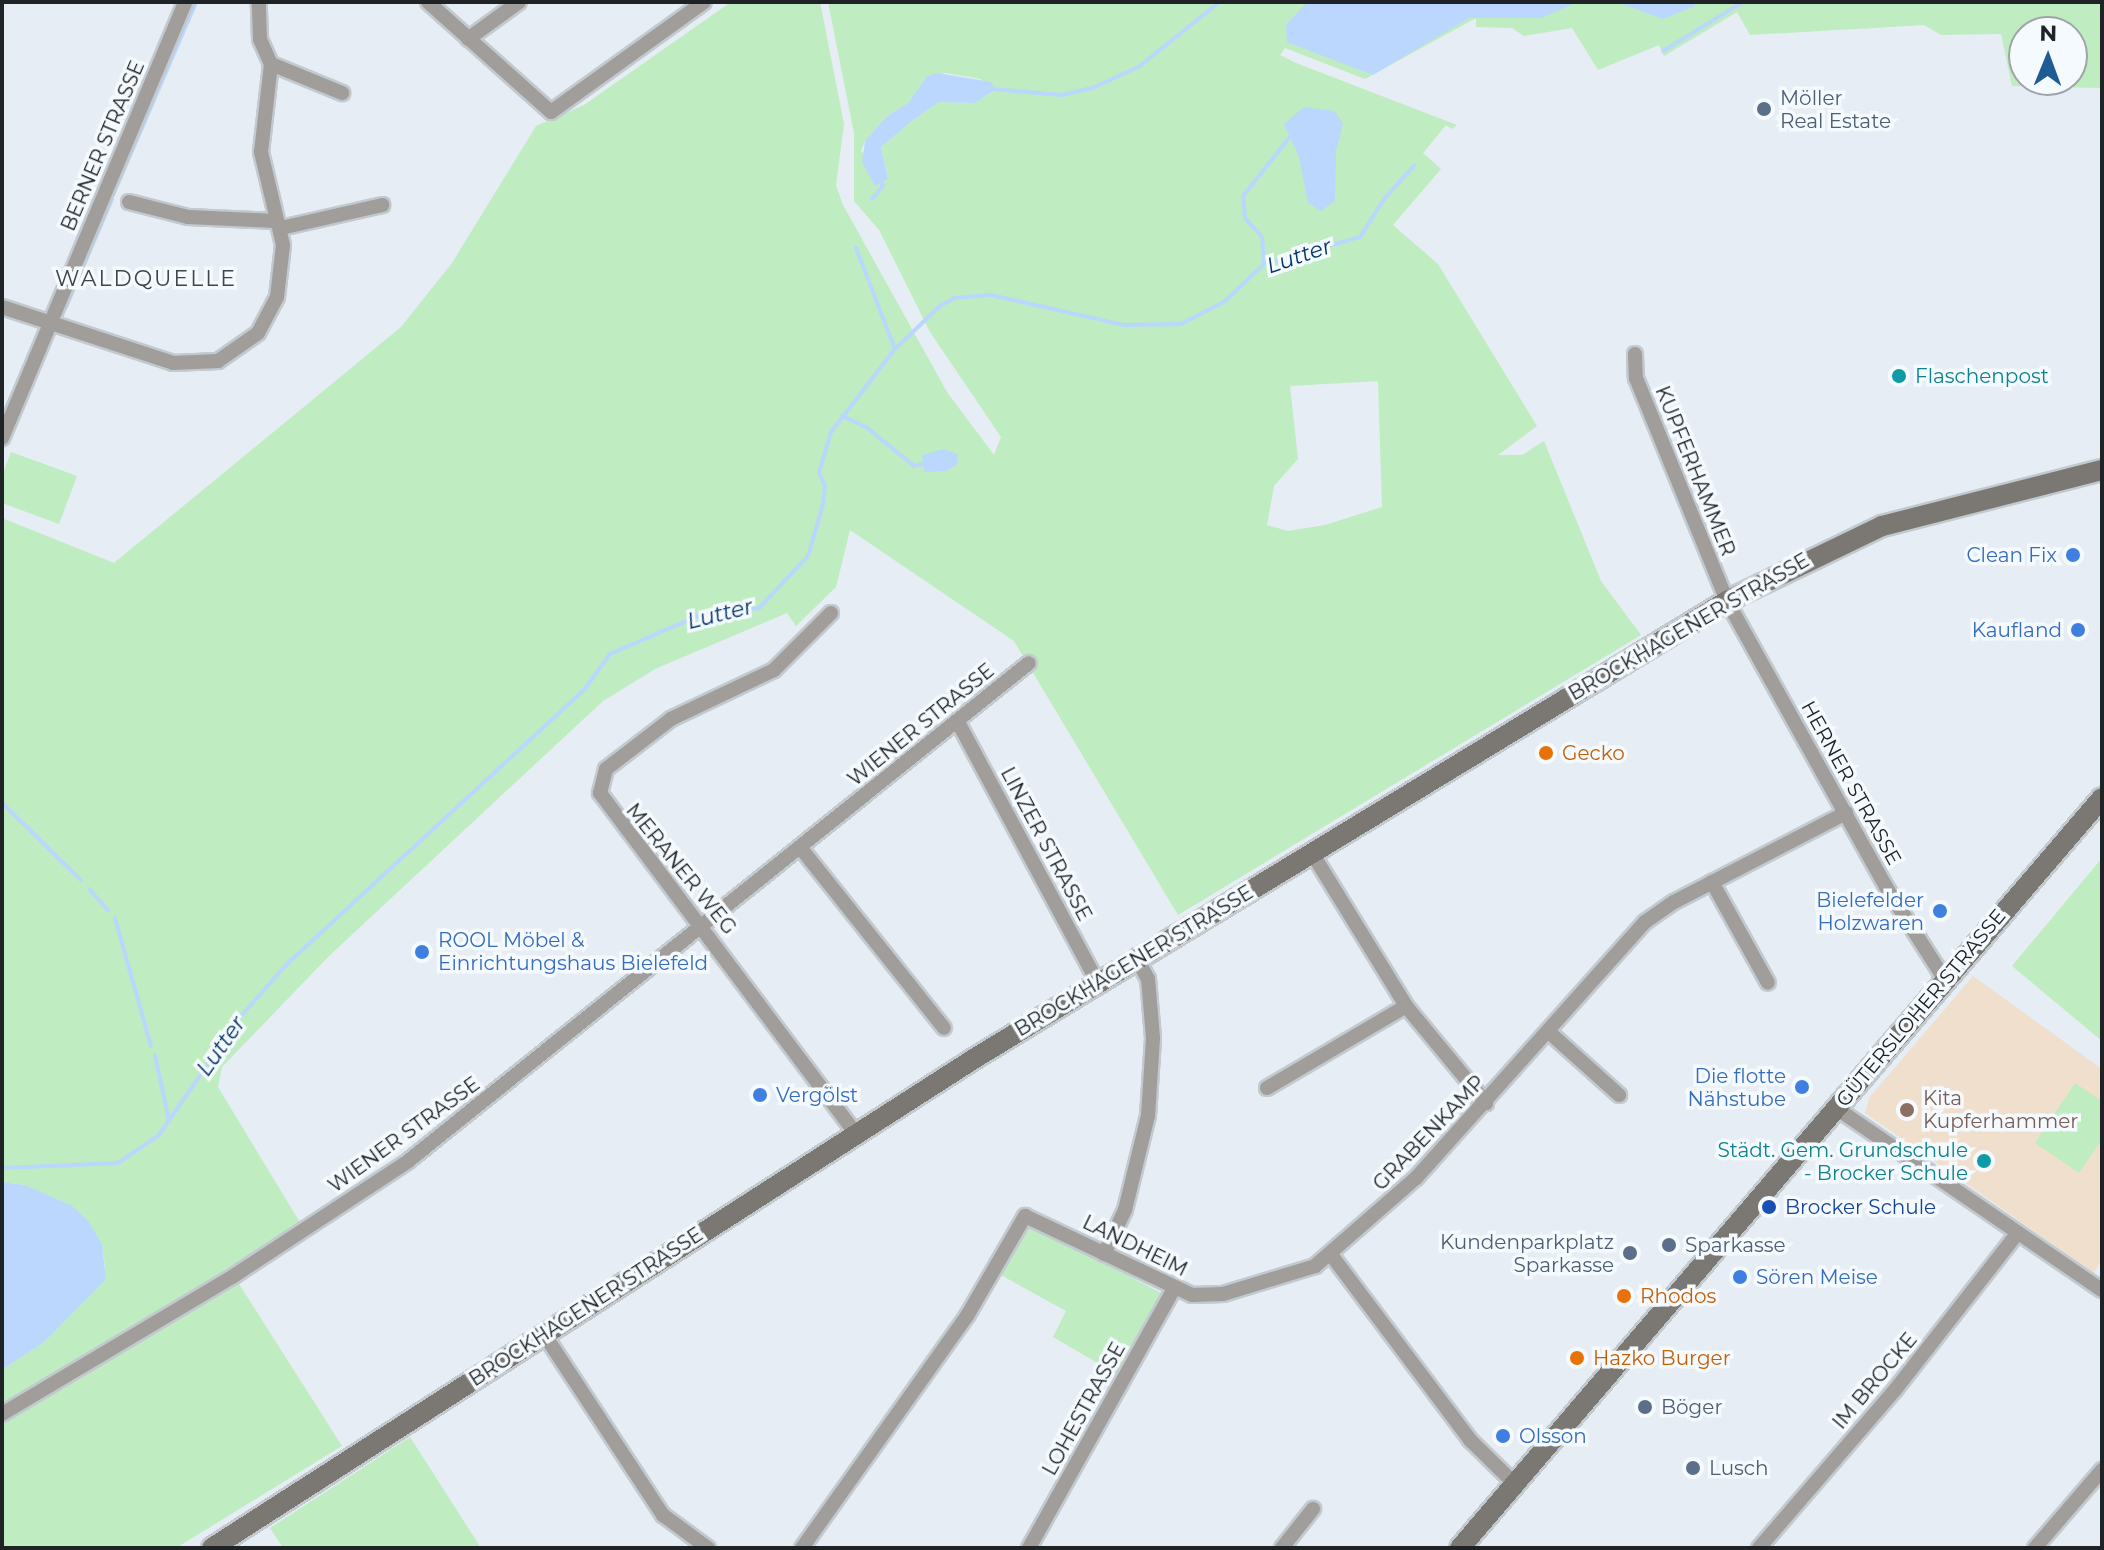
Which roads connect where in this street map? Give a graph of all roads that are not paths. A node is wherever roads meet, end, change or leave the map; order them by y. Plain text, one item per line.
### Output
1 (185, 2) edge
2 (259, 2) edge
3 (428, 2) edge
4 (519, 2) edge
5 (704, 2) edge
6 (468, 39) junction
7 (271, 64) junction
8 (342, 93) dead end
9 (129, 202) dead end
10 (382, 205) dead end
11 (278, 224) junction
12 (2, 307) edge
13 (50, 322) junction
14 (1635, 354) dead end
15 (2, 438) edge
16 (2102, 470) edge
17 (1727, 601) junction
18 (831, 613) dead end
19 (1029, 663) dead end
20 (959, 724) junction
21 (2102, 798) edge
22 (1846, 813) junction
23 (800, 847) junction
24 (1312, 853) junction
25 (1712, 882) junction
26 (700, 924) junction
27 (1137, 959) junction
28 (1945, 980) junction
29 (1098, 983) junction
30 (1768, 983) dead end
31 (1406, 1006) junction
32 (944, 1028) dead end
33 (1550, 1033) junction
34 (1267, 1088) dead end
35 (1619, 1095) dead end
36 (1486, 1103) junction
37 (1836, 1108) junction
38 (856, 1134) junction
39 (2016, 1235) junction
40 (1104, 1254) junction
41 (1332, 1256) junction
42 (1174, 1289) junction
43 (2102, 1290) edge
44 (544, 1334) junction
45 (2, 1414) edge
46 (2102, 1470) edge
47 (1515, 1484) junction
48 (1313, 1509) dead end
49 (212, 1548) edge
50 (708, 1548) edge
51 (802, 1548) edge
52 (1029, 1548) edge
53 (1282, 1548) edge
54 (1460, 1548) edge
55 (1759, 1548) edge
56 (2035, 1548) edge

1 - 13 street, BERNER STRASSE
2 - 7 street
3 - 6 street
4 - 6 street
5 - 6 street
7 - 8 street
7 - 11 street
9 - 11 street
10 - 11 street
11 - 13 street
12 - 13 street
13 - 15 street, BERNER STRASSE
14 - 17 street, KUPFERHAMMER
16 - 17 main road, BROCKHAGENER STRASSE
17 - 22 street, HERNER STRASSE
17 - 24 main road, BROCKHAGENER STRASSE
18 - 26 street, MERANER WEG
19 - 20 street, WIENER STRASSE
20 - 23 street, WIENER STRASSE
20 - 29 street, LINZER STRASSE
21 - 28 main road, GÜTERSLOHER STRASSE
22 - 25 street, GRABENKAMP
22 - 28 street, HERNER STRASSE
23 - 26 street, WIENER STRASSE
23 - 32 street
24 - 27 main road, BROCKHAGENER STRASSE
24 - 31 street
25 - 30 street
25 - 33 street, GRABENKAMP
26 - 38 street, MERANER WEG
26 - 45 street, WIENER STRASSE
27 - 29 main road, BROCKHAGENER STRASSE
27 - 40 street
28 - 37 main road, GÜTERSLOHER STRASSE
29 - 38 main road, BROCKHAGENER STRASSE
31 - 34 street
31 - 36 street
33 - 35 street
33 - 36 street, GRABENKAMP
36 - 41 street, GRABENKAMP
37 - 39 street
37 - 47 main road, GÜTERSLOHER STRASSE
38 - 44 main road, BROCKHAGENER STRASSE
39 - 43 street
39 - 55 street, IM BROCKE
40 - 42 street, LANDHEIM
40 - 51 street, LANDHEIM
41 - 42 street, LANDHEIM
41 - 47 street
42 - 52 street, LOHESTRASSE
44 - 49 main road, BROCKHAGENER STRASSE
44 - 50 street
46 - 56 street
47 - 54 main road, GÜTERSLOHER STRASSE
48 - 53 street

